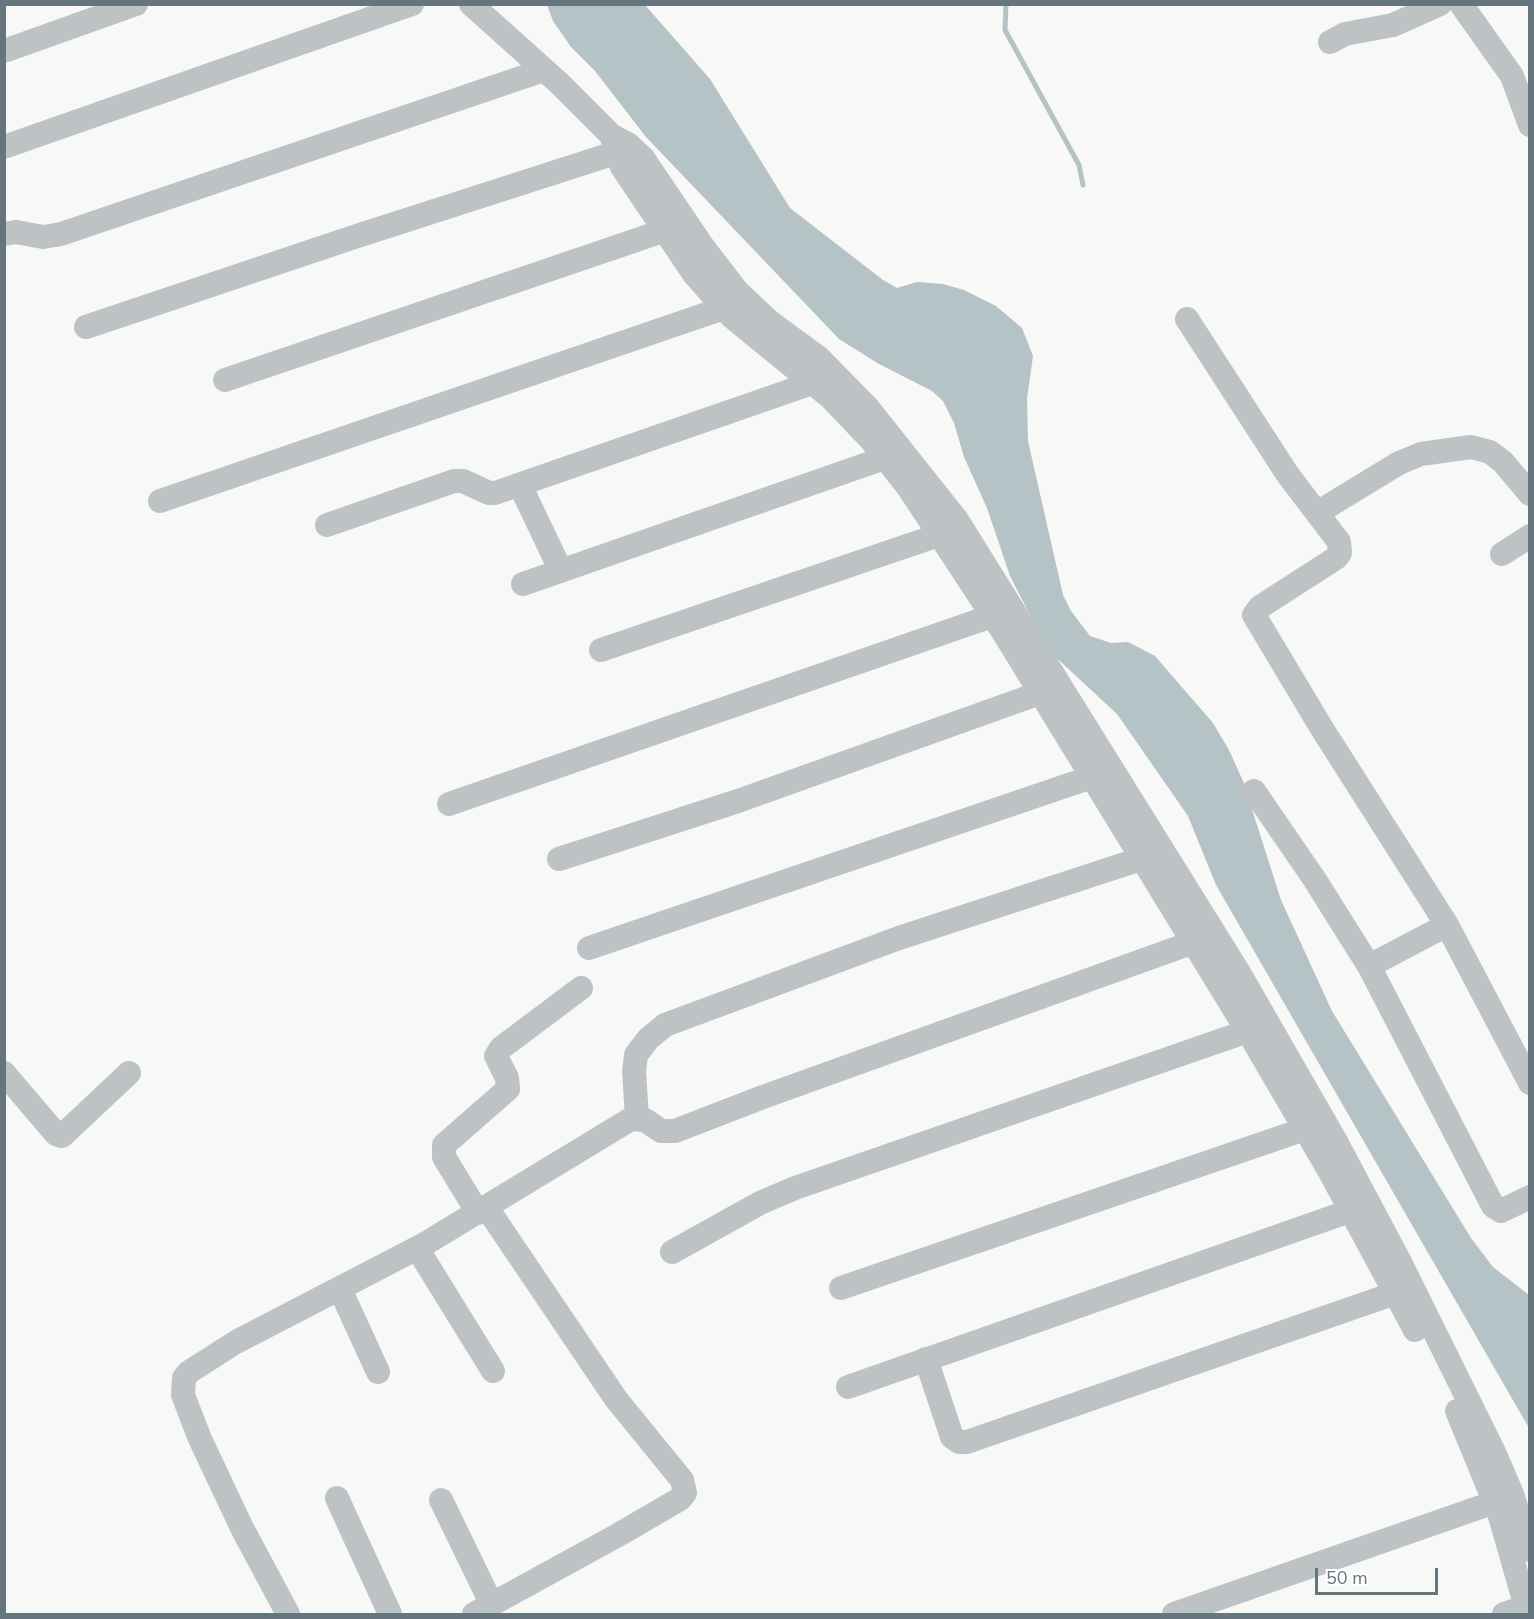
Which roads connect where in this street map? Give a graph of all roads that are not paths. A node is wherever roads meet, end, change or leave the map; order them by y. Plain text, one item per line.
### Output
1 (136, 4) edge
2 (412, 4) edge
3 (471, 4) edge
4 (1440, 4) edge
5 (1461, 4) edge
6 (1330, 42) dead end
7 (4, 51) edge
8 (544, 70) junction
9 (1530, 125) edge
10 (613, 144) junction
11 (4, 147) edge
12 (663, 231) junction
13 (4, 234) edge
14 (724, 308) junction
15 (1187, 318) dead end
16 (86, 327) dead end
17 (825, 379) junction
18 (225, 380) dead end
19 (895, 455) junction
20 (520, 485) junction
21 (1530, 494) edge
22 (160, 501) dead end
23 (1317, 513) junction
24 (327, 525) dead end
25 (939, 536) junction
26 (1530, 536) edge
27 (1502, 554) dead end
28 (561, 571) junction
29 (523, 584) dead end
30 (992, 615) junction
31 (601, 650) dead end
32 (1040, 693) junction
33 (1092, 777) junction
34 (1254, 792) dead end
35 (449, 804) dead end
36 (1154, 855) junction
37 (559, 859) dead end
38 (1447, 925) junction
39 (1194, 942) junction
40 (589, 948) dead end
41 (1369, 966) junction
42 (581, 988) dead end
43 (1248, 1031) junction
44 (4, 1072) edge
45 (129, 1072) dead end
46 (1530, 1083) edge
47 (637, 1118) junction
48 (1305, 1129) junction
49 (1530, 1197) edge
50 (1360, 1208) junction
51 (482, 1210) junction
52 (417, 1248) junction
53 (672, 1252) dead end
54 (841, 1288) dead end
55 (340, 1289) junction
56 (1404, 1290) junction
57 (926, 1359) junction
58 (493, 1371) dead end
59 (378, 1372) dead end
60 (848, 1387) dead end
61 (337, 1498) dead end
62 (441, 1500) dead end
63 (1494, 1502) junction
64 (1530, 1550) edge
65 (483, 1610) edge
66 (1519, 1612) edge
67 (288, 1614) edge
68 (390, 1614) edge
69 (1174, 1614) edge

1 - 7 street
2 - 11 street
3 - 8 street
4 - 6 street
5 - 9 street
8 - 10 street
8 - 13 street
10 - 12 street
10 - 16 street
10 - 17 street
12 - 14 street
12 - 18 street
14 - 17 street
14 - 22 street
15 - 23 street
17 - 19 street
17 - 20 street
19 - 25 street
19 - 28 street
19 - 36 street
20 - 24 street
20 - 28 street
21 - 23 street
23 - 38 street
25 - 30 street
25 - 31 street
26 - 27 street
28 - 29 street
30 - 32 street
30 - 35 street
32 - 33 street
32 - 37 street
33 - 36 street
33 - 40 street
34 - 41 street
36 - 39 street
36 - 47 street
36 - 50 street
38 - 41 street
38 - 46 street
39 - 43 street
39 - 47 street
41 - 49 street
42 - 51 street
43 - 48 street
43 - 53 street
44 - 45 street
47 - 51 street
48 - 50 street
48 - 54 street
50 - 56 street
50 - 57 street
51 - 52 street
51 - 65 street
52 - 55 street
52 - 58 street
55 - 59 street
55 - 67 street
56 - 57 street
56 - 63 street
56 - 64 street
57 - 60 street
61 - 68 street
62 - 65 street
63 - 66 street
63 - 69 street

